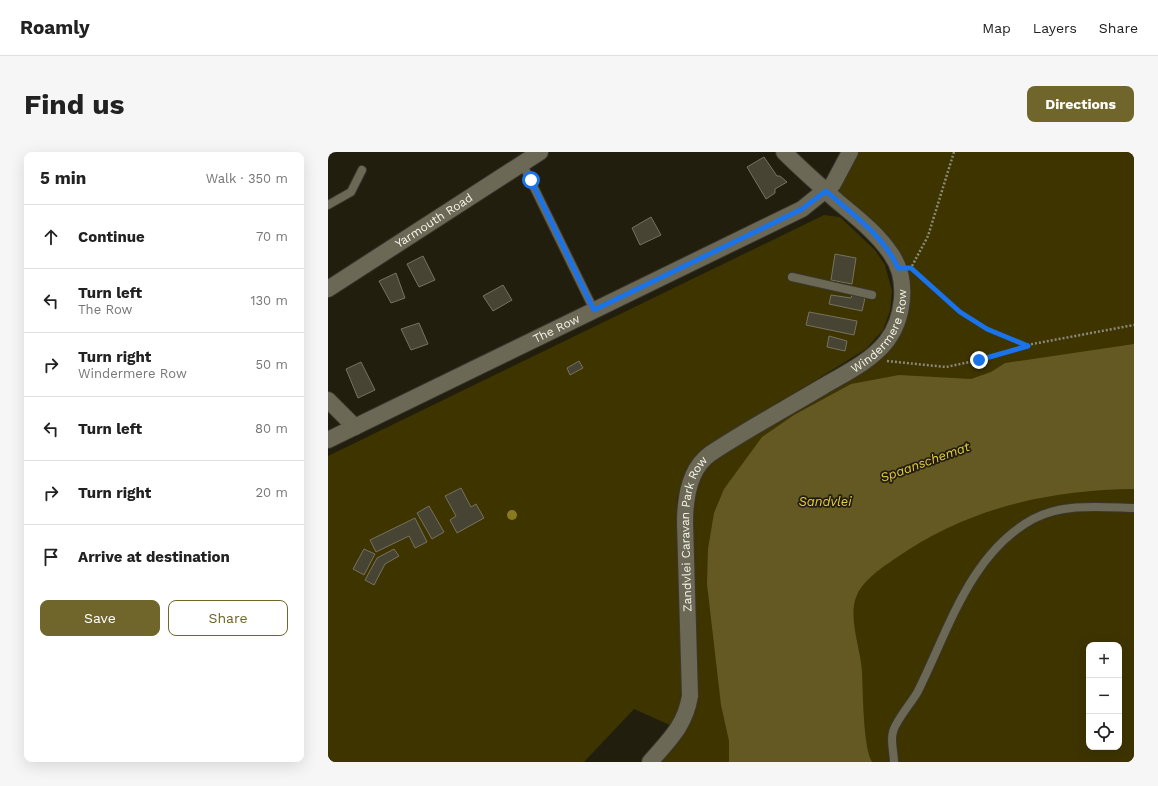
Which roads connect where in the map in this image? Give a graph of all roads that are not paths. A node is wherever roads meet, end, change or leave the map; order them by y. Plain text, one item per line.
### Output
1 (540, 152) edge
2 (784, 152) edge
3 (850, 152) edge
4 (522, 163) junction
5 (362, 170) dead end
6 (826, 191) junction
7 (328, 205) edge
8 (792, 277) dead end
9 (328, 289) edge
10 (872, 294) dead end
11 (594, 310) junction
12 (844, 374) joint
13 (328, 400) edge
14 (355, 427) junction
15 (328, 440) edge
16 (1134, 508) edge
17 (650, 762) edge
18 (894, 762) edge

1 - 4 street, Yarmouth Road
2 - 6 street, Windermere Row
3 - 6 street, The Row
4 - 9 street, Yarmouth Road
4 - 11 lane
5 - 7 lane
6 - 11 street, The Row
6 - 12 street, Windermere Row
8 - 10 lane
11 - 14 street, The Row
12 - 17 street, Zandvlei Caravan Park Row
13 - 14 street
14 - 15 street, The Row
16 - 18 lane

